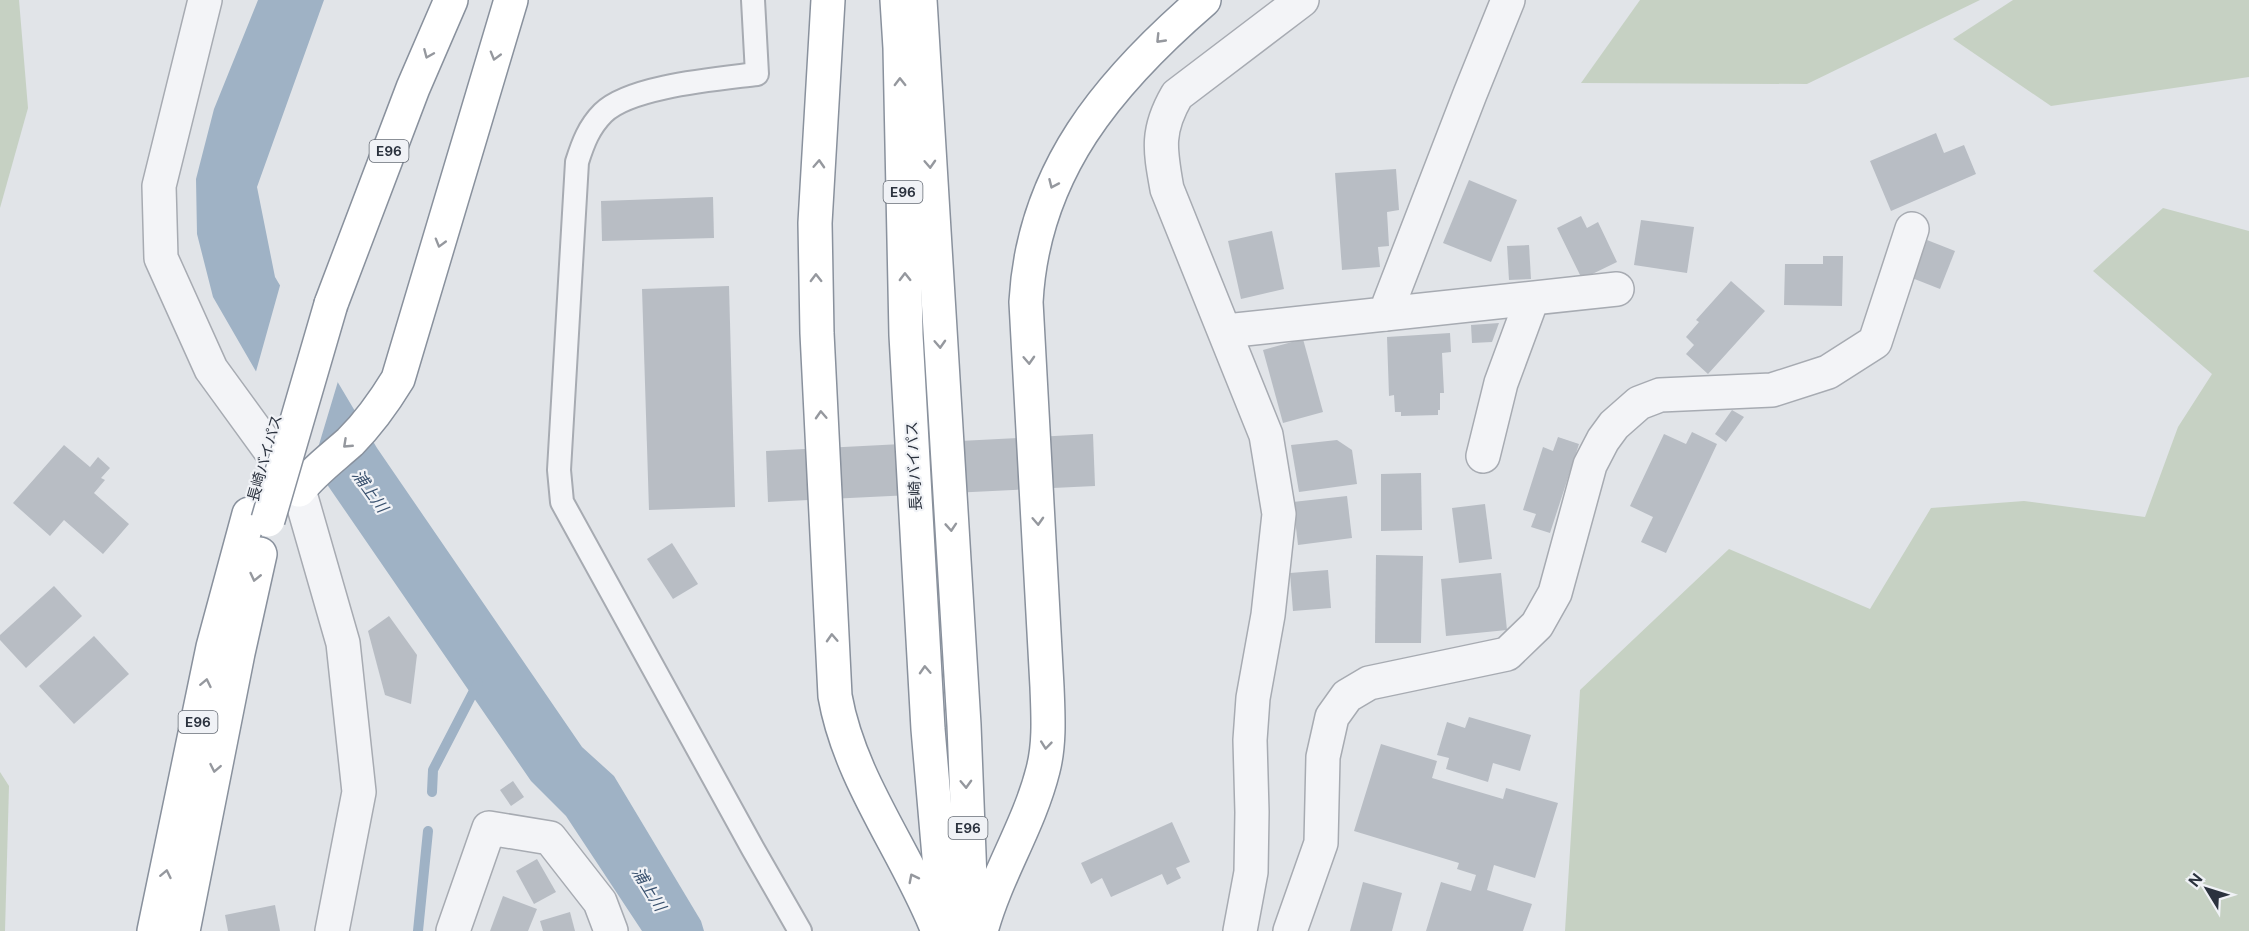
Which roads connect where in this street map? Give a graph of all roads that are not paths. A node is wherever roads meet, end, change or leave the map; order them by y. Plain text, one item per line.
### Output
1 (205, 0) edge
2 (427, 0) edge
3 (451, 0) edge
4 (512, 0) edge
5 (753, 0) edge
6 (828, 0) edge
7 (897, 0) edge
8 (920, 0) edge
9 (1204, 0) edge
10 (1302, 0) edge
11 (1508, 0) edge
12 (1912, 229) dead end
13 (1617, 289) dead end
14 (1532, 298) junction
15 (321, 302) junction
16 (1385, 314) junction
17 (1226, 331) junction
18 (1483, 456) dead end
19 (305, 482) junction
20 (258, 517) junction
21 (154, 931) edge
22 (183, 931) edge
23 (332, 931) edge
24 (453, 931) edge
25 (611, 931) edge
26 (800, 931) edge
27 (938, 931) edge
28 (945, 931) edge
29 (972, 931) edge
30 (981, 931) edge
31 (1240, 931) edge
32 (1290, 931) edge

1 - 19 street
2 - 15 highway, 長崎バイパス / E96
3 -> 15 highway, 長崎バイパス / E96
4 -> 19 highway
5 - 26 lane
27 -> 6 highway
28 -> 7 highway, 長崎バイパス / E96
8 -> 29 highway, E96
9 -> 30 highway
10 - 17 street
11 - 16 street
12 - 32 street
13 - 14 street
14 - 16 street
14 - 18 street
15 - 20 highway, 長崎バイパス / E96
16 - 17 street
17 - 31 street
19 - 23 street
21 -> 20 highway, 長崎バイパス / E96
20 -> 22 highway, 長崎バイパス / E96
24 - 25 street

